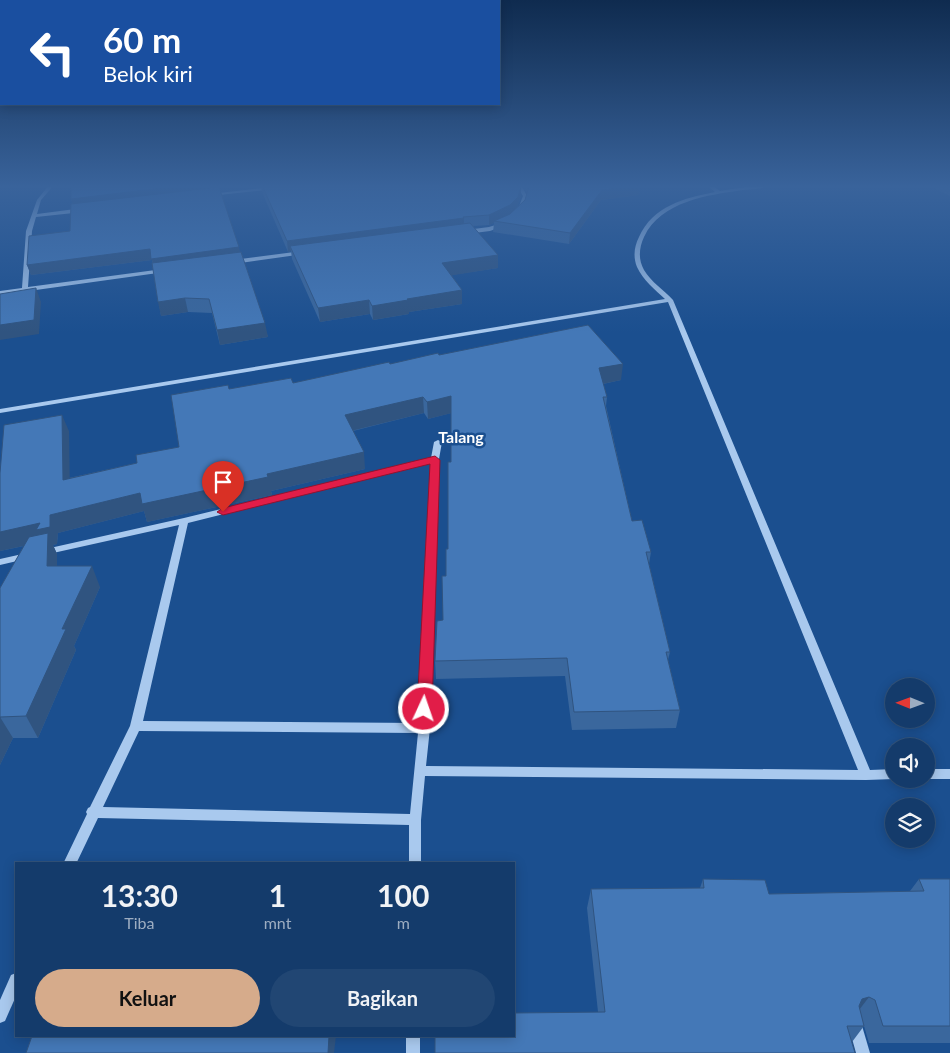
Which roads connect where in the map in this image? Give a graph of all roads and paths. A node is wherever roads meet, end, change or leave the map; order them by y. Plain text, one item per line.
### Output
1 (29, 234) edge
2 (643, 234) edge
3 (312, 252) edge
4 (223, 263) edge
5 (173, 270) edge
6 (25, 289) junction
7 (0, 292) edge
8 (670, 300) junction
9 (0, 411) edge
10 (438, 442) dead end
11 (435, 460) junction
12 (184, 521) junction
13 (0, 562) edge
14 (136, 726) junction
15 (424, 728) junction
16 (419, 771) junction
17 (885, 774) edge
18 (935, 774) edge
19 (950, 774) edge
20 (866, 775) junction
21 (92, 812) junction
22 (415, 820) junction
23 (70, 862) edge
24 (415, 862) edge
25 (15, 982) edge
26 (0, 1016) edge
27 (855, 1023) edge
28 (413, 1037) edge
29 (413, 1053) edge
30 (863, 1053) edge

1 - 6 street
2 - 8 street
3 - 4 street
5 - 6 street
6 - 7 street
8 - 9 street
8 - 20 street
10 - 11 street
11 - 12 street
11 - 15 street
12 - 13 street
12 - 14 street
14 - 15 street
14 - 21 street
15 - 16 street
16 - 20 street
16 - 22 street
17 - 20 street
18 - 19 street
21 - 22 street
21 - 23 street
22 - 24 street
25 - 26 street
27 - 30 street
28 - 29 street

